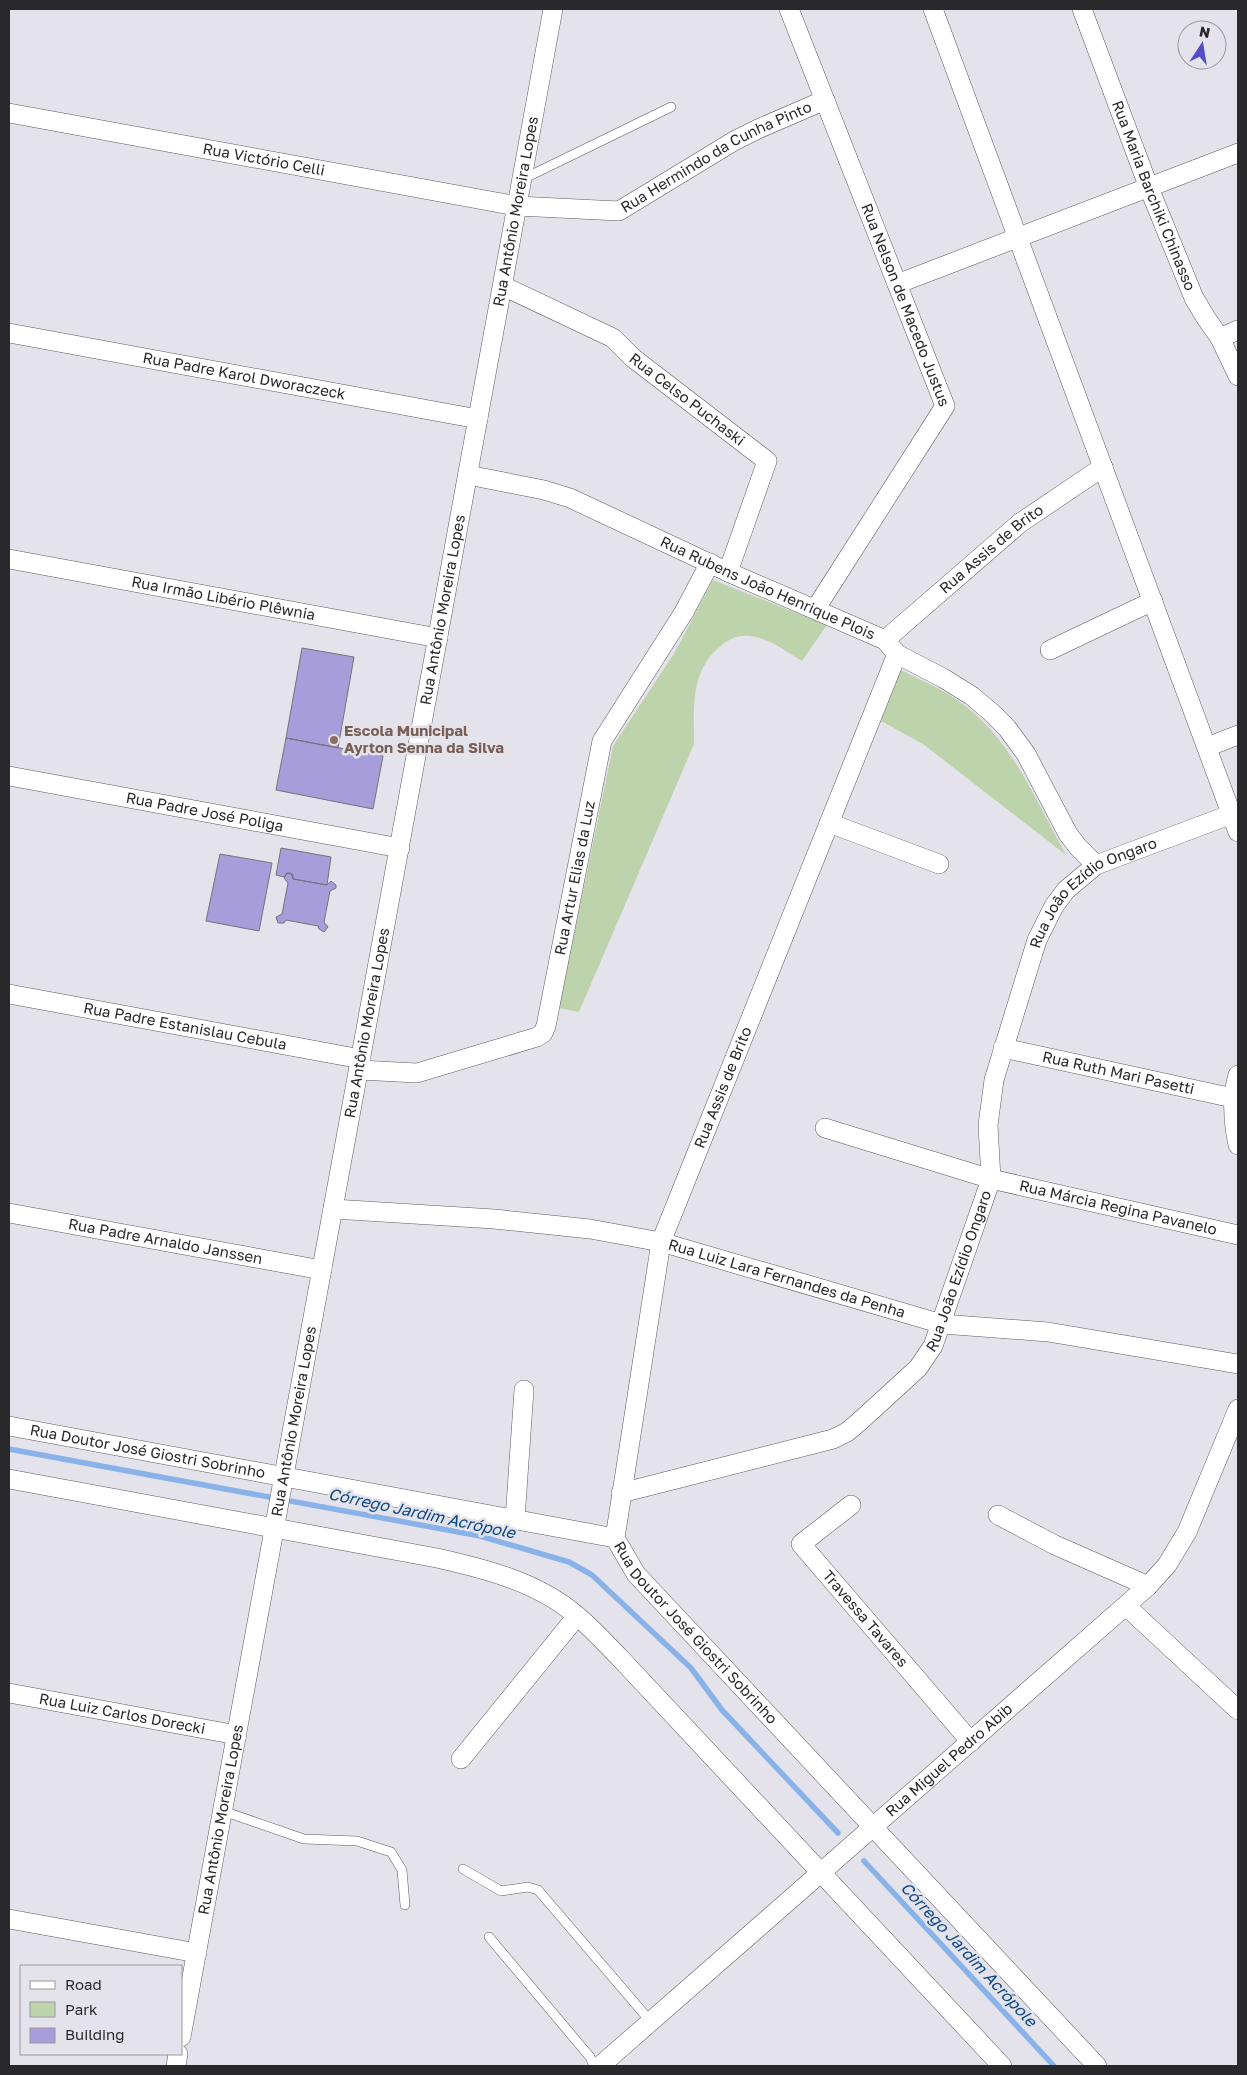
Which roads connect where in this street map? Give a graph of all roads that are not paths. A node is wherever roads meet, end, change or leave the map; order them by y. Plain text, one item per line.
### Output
1 (554, 9) edge
2 (789, 9) edge
3 (933, 9) edge
4 (1082, 9) edge
5 (825, 100) junction
6 (671, 107) dead end
7 (9, 113) edge
8 (1238, 153) edge
9 (522, 179) junction
10 (1149, 188) junction
11 (517, 206) junction
12 (1018, 238) junction
13 (897, 284) junction
14 (503, 286) junction
15 (1238, 330) edge
16 (9, 333) edge
17 (1220, 338) junction
18 (1238, 376) edge
19 (478, 419) junction
20 (1103, 467) junction
21 (468, 475) junction
22 (9, 559) edge
23 (710, 563) junction
24 (728, 572) junction
25 (1153, 601) junction
26 (816, 608) junction
27 (438, 638) junction
28 (891, 647) junction
29 (1050, 650) dead end
30 (1238, 736) edge
31 (1207, 747) junction
32 (9, 776) edge
33 (1232, 814) junction
34 (829, 823) junction
35 (1238, 832) edge
36 (400, 848) junction
37 (939, 864) dead end
38 (1096, 864) junction
39 (9, 994) edge
40 (1003, 1048) junction
41 (360, 1064) junction
42 (1238, 1074) edge
43 (1233, 1098) junction
44 (825, 1128) dead end
45 (1238, 1145) edge
46 (991, 1179) junction
47 (333, 1209) junction
48 (9, 1213) edge
49 (1238, 1235) edge
50 (661, 1242) junction
51 (322, 1270) junction
52 (942, 1324) junction
53 (1238, 1364) edge
54 (524, 1390) dead end
55 (1238, 1409) edge
56 (9, 1426) edge
57 (284, 1477) junction
58 (9, 1479) edge
59 (621, 1493) junction
60 (851, 1505) dead end
61 (998, 1515) dead end
62 (515, 1519) junction
63 (275, 1528) junction
64 (615, 1538) junction
65 (1148, 1586) junction
66 (1126, 1606) junction
67 (577, 1616) junction
68 (9, 1693) edge
69 (1238, 1710) edge
70 (237, 1735) junction
71 (971, 1742) junction
72 (461, 1759) dead end
73 (223, 1811) junction
74 (873, 1828) junction
75 (463, 1869) dead end
76 (821, 1873) junction
77 (406, 1905) dead end
78 (9, 1919) edge
79 (489, 1937) dead end
80 (197, 1953) junction
81 (651, 2022) junction
82 (182, 2032) edge
83 (594, 2066) edge
84 (600, 2066) edge
85 (1002, 2066) edge
86 (1097, 2066) edge

1 - 9 street, Rua Antônio Moreira Lopes
2 - 5 street, Rua Nelson de Macedo Justus
3 - 12 street
4 - 10 street, Rua Maria Barchiki Chinasso
5 - 11 street, Rua Hermindo da Cunha Pinto
5 - 13 street, Rua Nelson de Macedo Justus
6 - 9 lane
7 - 11 street, Rua Victório Celli
8 - 10 street
9 - 11 street, Rua Antônio Moreira Lopes
10 - 12 street
10 - 17 street, Rua Maria Barchiki Chinasso
11 - 14 street, Rua Antônio Moreira Lopes
12 - 13 street
12 - 20 street
13 - 26 street, Rua Nelson de Macedo Justus
14 - 19 street, Rua Antônio Moreira Lopes
14 - 24 street, Rua Celso Puchaski
15 - 17 street
16 - 19 street, Rua Padre Karol Dworaczeck
17 - 18 street, Rua Maria Barchiki Chinasso
19 - 21 street, Rua Antônio Moreira Lopes
20 - 25 street
20 - 28 street, Rua Assis de Brito
21 - 23 street, Rua Rubens João Henrique Plois
21 - 27 street, Rua Antônio Moreira Lopes
22 - 27 street, Rua Irmão Libério Plêwnia
23 - 24 street, Rua Rubens João Henrique Plois
23 - 41 street, Rua Artur Elias da Luz
24 - 26 street, Rua Rubens João Henrique Plois
25 - 29 street
25 - 31 street
26 - 28 street, Rua Rubens João Henrique Plois
27 - 36 street, Rua Antônio Moreira Lopes
28 - 34 street, Rua Assis de Brito
28 - 38 street, Rua Rubens João Henrique Plois
30 - 31 street
31 - 33 street
32 - 36 street, Rua Padre José Poliga
33 - 35 street
33 - 38 street, Rua João Ezídio Ongaro
34 - 37 street
34 - 50 street, Rua Assis de Brito
36 - 41 street, Rua Antônio Moreira Lopes
38 - 40 street, Rua João Ezídio Ongaro
39 - 41 street, Rua Padre Estanislau Cebula
40 - 43 street, Rua Ruth Mari Pasetti
40 - 46 street, Rua João Ezídio Ongaro
41 - 47 street, Rua Antônio Moreira Lopes
42 - 43 street
43 - 45 street
44 - 46 street, Rua Márcia Regina Pavanelo
46 - 49 street, Rua Márcia Regina Pavanelo
46 - 52 street, Rua João Ezídio Ongaro
47 - 50 street, Rua Luiz Lara Fernandes da Penha
47 - 51 street, Rua Antônio Moreira Lopes
48 - 51 street, Rua Padre Arnaldo Janssen
50 - 52 street, Rua Luiz Lara Fernandes da Penha
50 - 59 street, Rua Assis de Brito
51 - 57 street, Rua Antônio Moreira Lopes
52 - 53 street, Rua Luiz Lara Fernandes da Penha
52 - 59 street, Rua João Ezídio Ongaro
54 - 62 street
55 - 65 street, Rua Miguel Pedro Abib
56 - 57 street, Rua Doutor José Giostri Sobrinho
57 - 62 street, Rua Doutor José Giostri Sobrinho
57 - 63 street, Rua Antônio Moreira Lopes
58 - 63 street
59 - 64 street, Rua Assis de Brito
60 - 71 street, Travessa Tavares
61 - 65 street
62 - 64 street, Rua Doutor José Giostri Sobrinho
63 - 67 street
63 - 70 street, Rua Antônio Moreira Lopes
64 - 74 street, Rua Doutor José Giostri Sobrinho
65 - 66 street, Rua Miguel Pedro Abib
66 - 69 street
66 - 71 street, Rua Miguel Pedro Abib
67 - 72 street
67 - 76 street
68 - 70 street, Rua Luiz Carlos Dorecki
70 - 73 street, Rua Antônio Moreira Lopes
71 - 74 street, Rua Miguel Pedro Abib
73 - 77 lane
73 - 80 street, Rua Antônio Moreira Lopes
74 - 76 street, Rua Miguel Pedro Abib
74 - 86 street, Rua Doutor José Giostri Sobrinho
75 - 81 lane
76 - 81 street, Rua Miguel Pedro Abib
76 - 85 street
78 - 80 street
79 - 83 lane
80 - 82 street, Rua Antônio Moreira Lopes
81 - 84 street, Rua Miguel Pedro Abib

